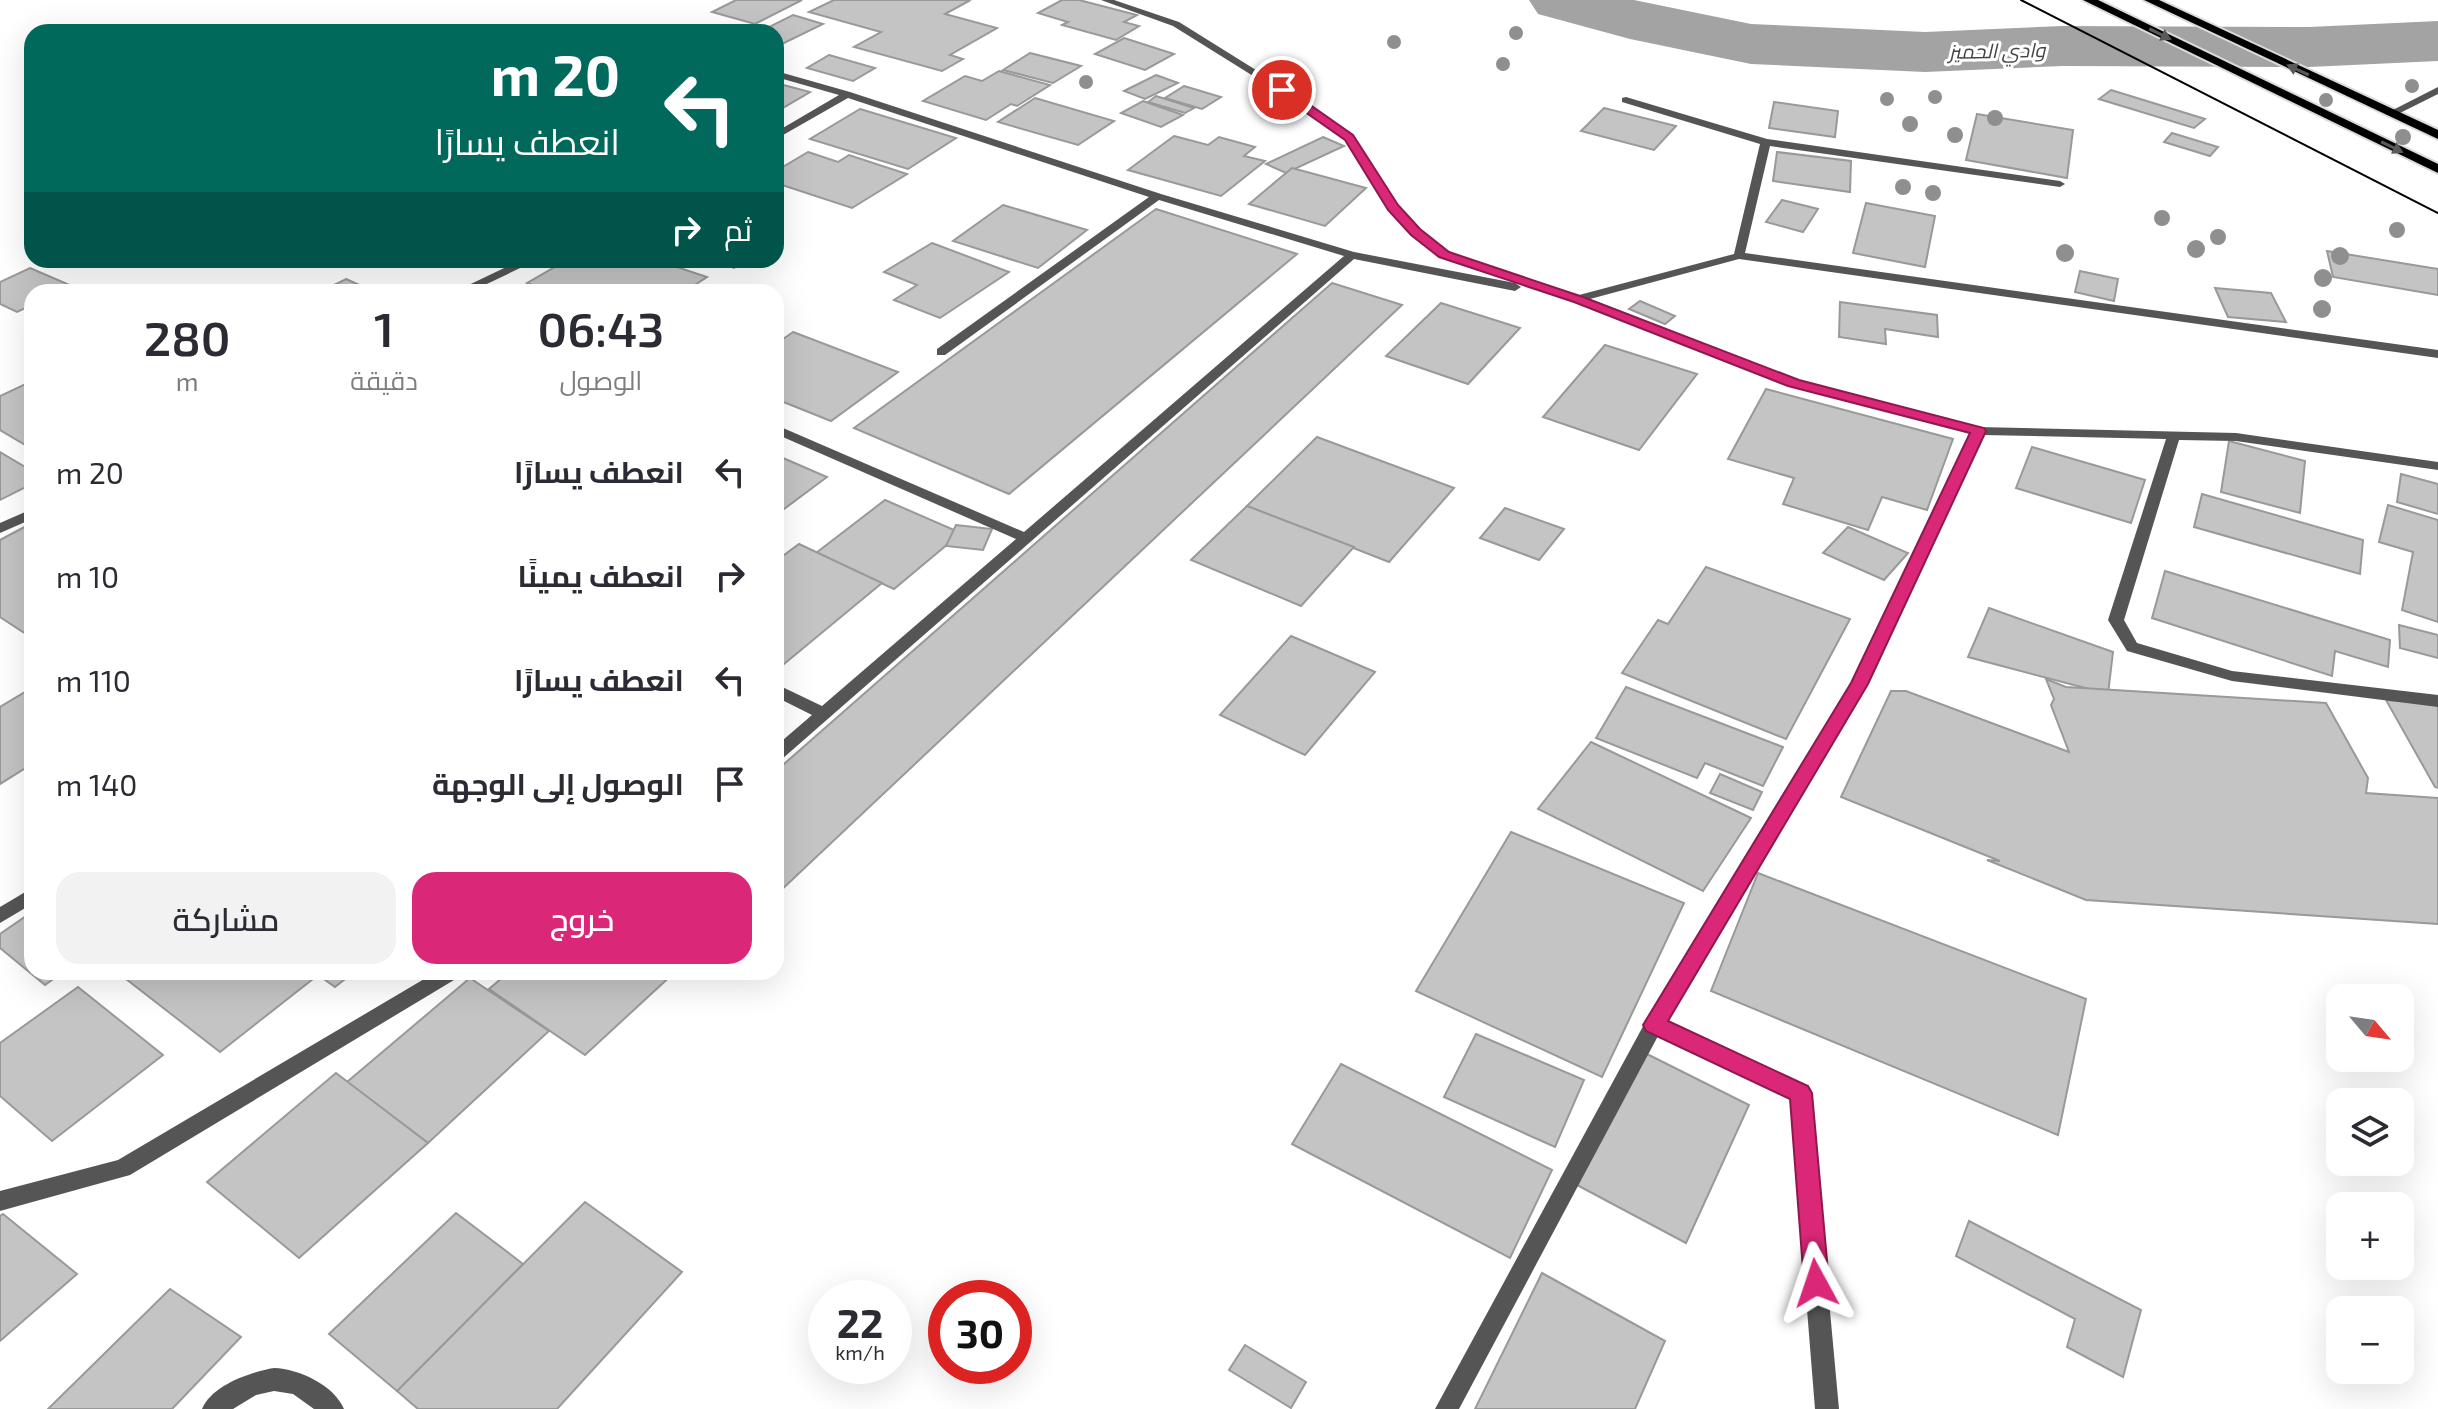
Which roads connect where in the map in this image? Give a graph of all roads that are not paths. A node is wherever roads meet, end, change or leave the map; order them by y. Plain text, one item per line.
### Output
1 (1105, 0) edge
2 (2089, 0) edge
3 (2150, 0) edge
4 (784, 76) edge
5 (2438, 90) edge
6 (847, 94) junction
7 (1626, 100) dead end
8 (2390, 114) junction
9 (784, 131) edge
10 (2438, 135) edge
11 (1766, 142) junction
12 (2438, 169) edge
13 (2060, 184) dead end
14 (1157, 196) junction
15 (1352, 255) junction
16 (1739, 256) junction
17 (513, 268) edge
18 (478, 284) edge
19 (1579, 299) junction
20 (941, 352) dead end
21 (2438, 354) edge
22 (1978, 431) junction
23 (784, 432) edge
24 (2174, 435) junction
25 (2438, 466) edge
26 (24, 517) edge
27 (0, 529) edge
28 (1026, 538) junction
29 (784, 694) edge
30 (2438, 701) edge
31 (823, 714) junction
32 (784, 748) edge
33 (24, 900) edge
34 (0, 916) edge
35 (439, 980) edge
36 (1654, 1025) junction
37 (0, 1201) edge
38 (214, 1409) edge
39 (332, 1409) edge
40 (1447, 1409) edge
41 (1827, 1409) edge

1 - 19 street
2 -> 12 main road
8 -> 3 main road
4 - 6 street
5 - 8 street
6 - 9 street
6 - 14 street
7 - 11 street
8 - 10 main road
11 - 13 street
11 - 16 street
14 - 15 street
14 - 20 street
15 - 19 street
15 - 28 street
16 - 19 street
16 - 21 street
17 - 18 street
19 - 22 street
22 - 24 street
22 - 36 street
23 - 28 street
24 - 25 street
24 - 30 street
26 - 27 street
28 - 31 street
29 - 31 street
31 - 32 street
33 - 34 street
35 - 37 street
36 - 40 street
36 - 41 street
38 - 39 street

